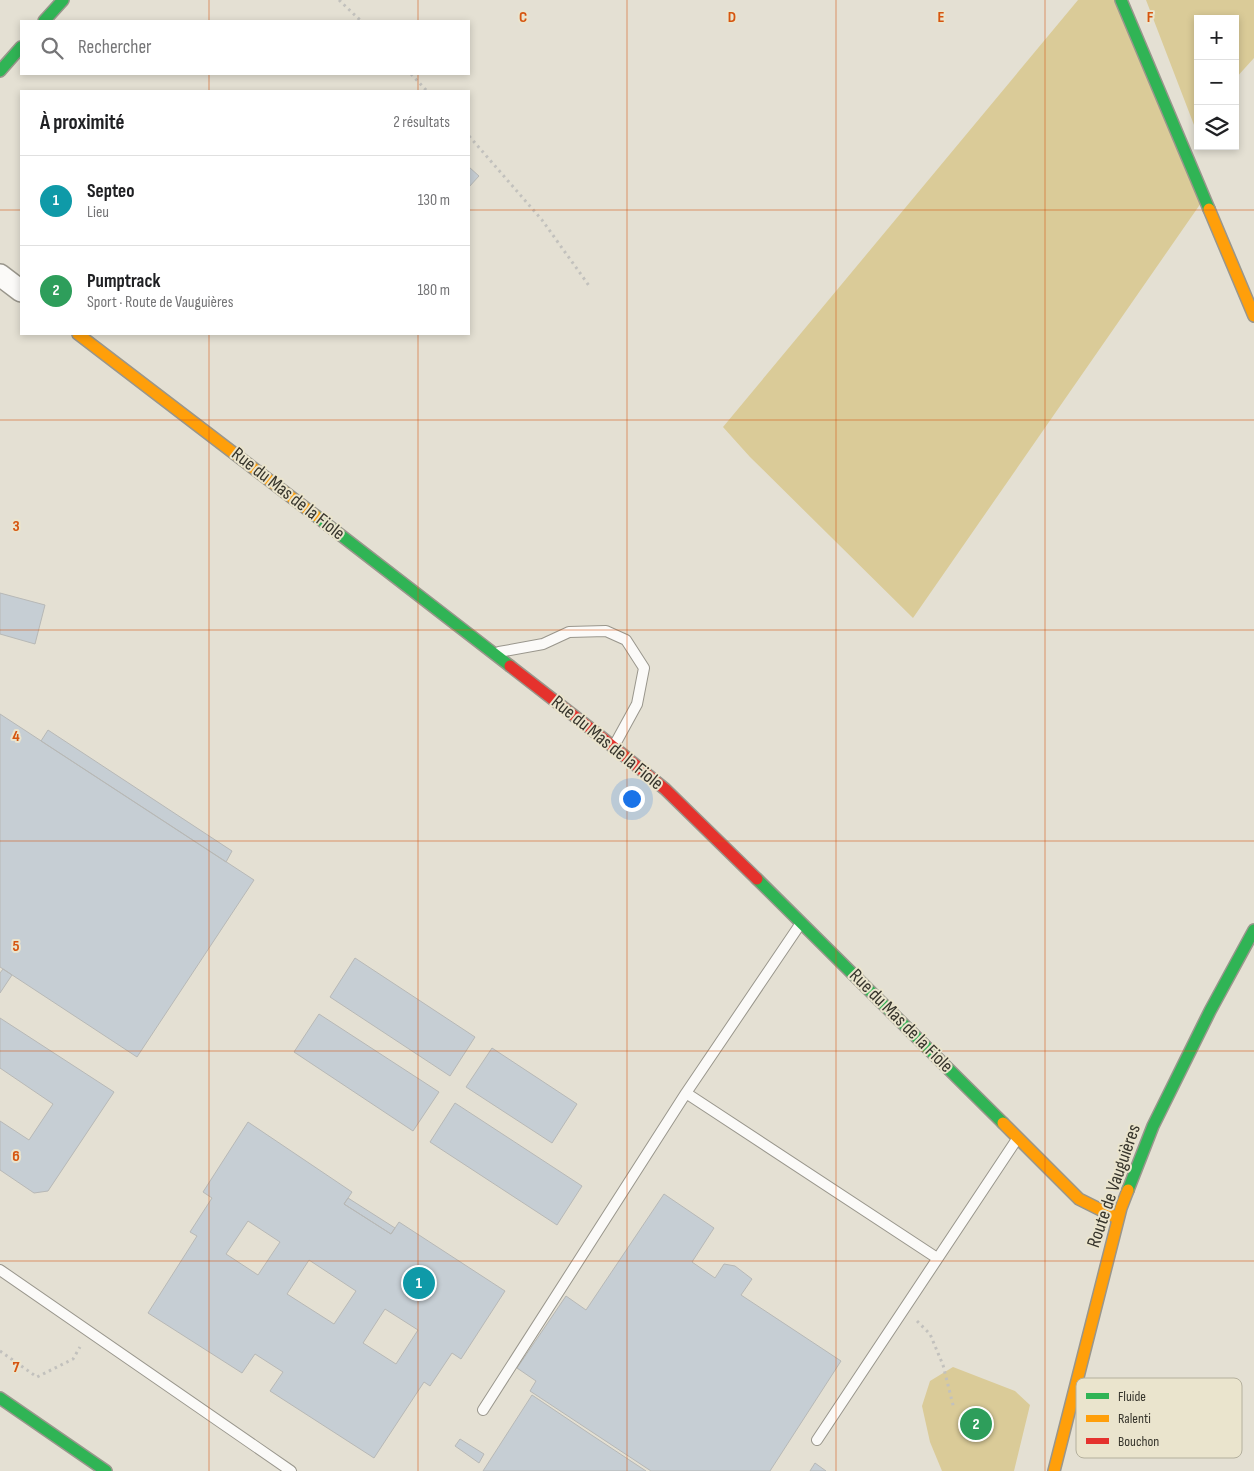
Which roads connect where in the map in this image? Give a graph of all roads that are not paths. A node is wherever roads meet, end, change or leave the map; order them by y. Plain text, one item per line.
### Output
1 (63, 0) edge
2 (1121, 0) edge
3 (45, 20) edge
4 (20, 48) edge
5 (0, 71) edge
6 (0, 275) edge
7 (20, 290) edge
8 (1254, 316) edge
9 (79, 335) edge
10 (494, 653) junction
11 (613, 747) junction
12 (802, 922) junction
13 (1254, 930) edge
14 (686, 1093) junction
15 (1018, 1138) junction
16 (1118, 1218) junction
17 (937, 1258) junction
18 (0, 1270) edge
19 (1078, 1378) edge
20 (1076, 1384) edge
21 (0, 1398) edge
22 (483, 1410) dead end
23 (817, 1440) dead end
24 (106, 1471) edge
25 (291, 1471) edge
26 (1054, 1471) edge

1 - 3 street
2 - 8 street
4 - 5 street
6 - 7 street
9 - 10 street, Rue du Mas de la Fiole
10 - 11 street, Rue du Mas de la Fiole
10 - 11 lane
11 - 12 street, Rue du Mas de la Fiole
12 - 14 lane
12 - 15 street, Rue du Mas de la Fiole
13 - 16 street, Route de Vauguières
14 - 17 lane
14 - 22 lane
15 - 16 street, Rue du Mas de la Fiole
15 - 17 lane
16 - 19 street, Route de Vauguières
17 - 23 lane
18 - 25 lane
20 - 26 street, Route de Vauguières
21 - 24 street

